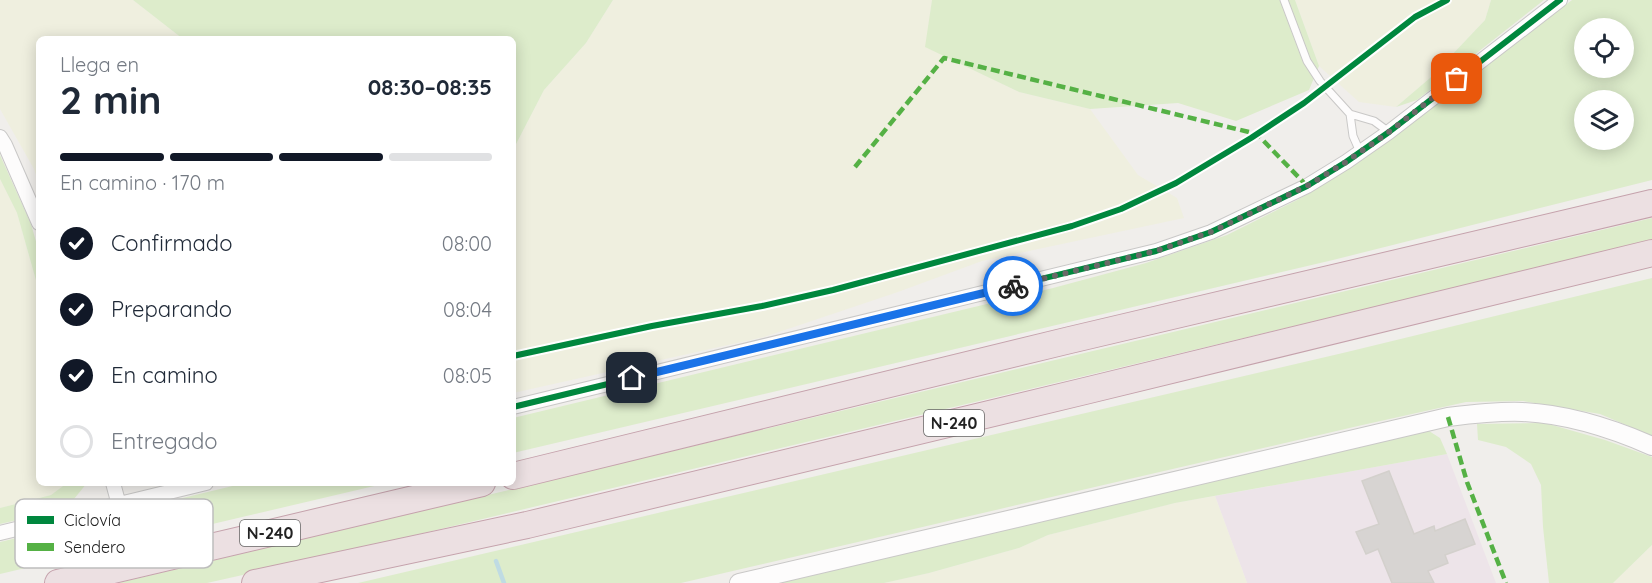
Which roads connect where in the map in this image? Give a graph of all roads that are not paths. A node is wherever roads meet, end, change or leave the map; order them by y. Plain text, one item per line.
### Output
1 (1284, 0) edge
2 (1560, 0) edge
3 (1350, 114) junction
4 (1389, 132) junction
5 (0, 137) edge
6 (1360, 152) junction
7 (1652, 203) edge
8 (36, 216) edge
9 (1652, 253) edge
10 (516, 406) edge
11 (1652, 446) edge
12 (516, 475) edge
13 (194, 486) edge
14 (469, 486) edge
15 (143, 499) edge
16 (15, 529) edge
17 (0, 533) edge
18 (213, 546) edge
19 (122, 568) edge
20 (58, 583) edge
21 (255, 583) edge
22 (739, 583) edge

1 - 3 lane
2 - 4 street
3 - 4 lane
3 - 6 lane
4 - 6 street
5 - 8 street
6 - 10 street
7 - 12 highway
9 - 21 highway, N-240
11 - 22 street
13 - 15 street
14 - 18 highway, N-240
16 - 17 street
19 - 20 highway, N-240

